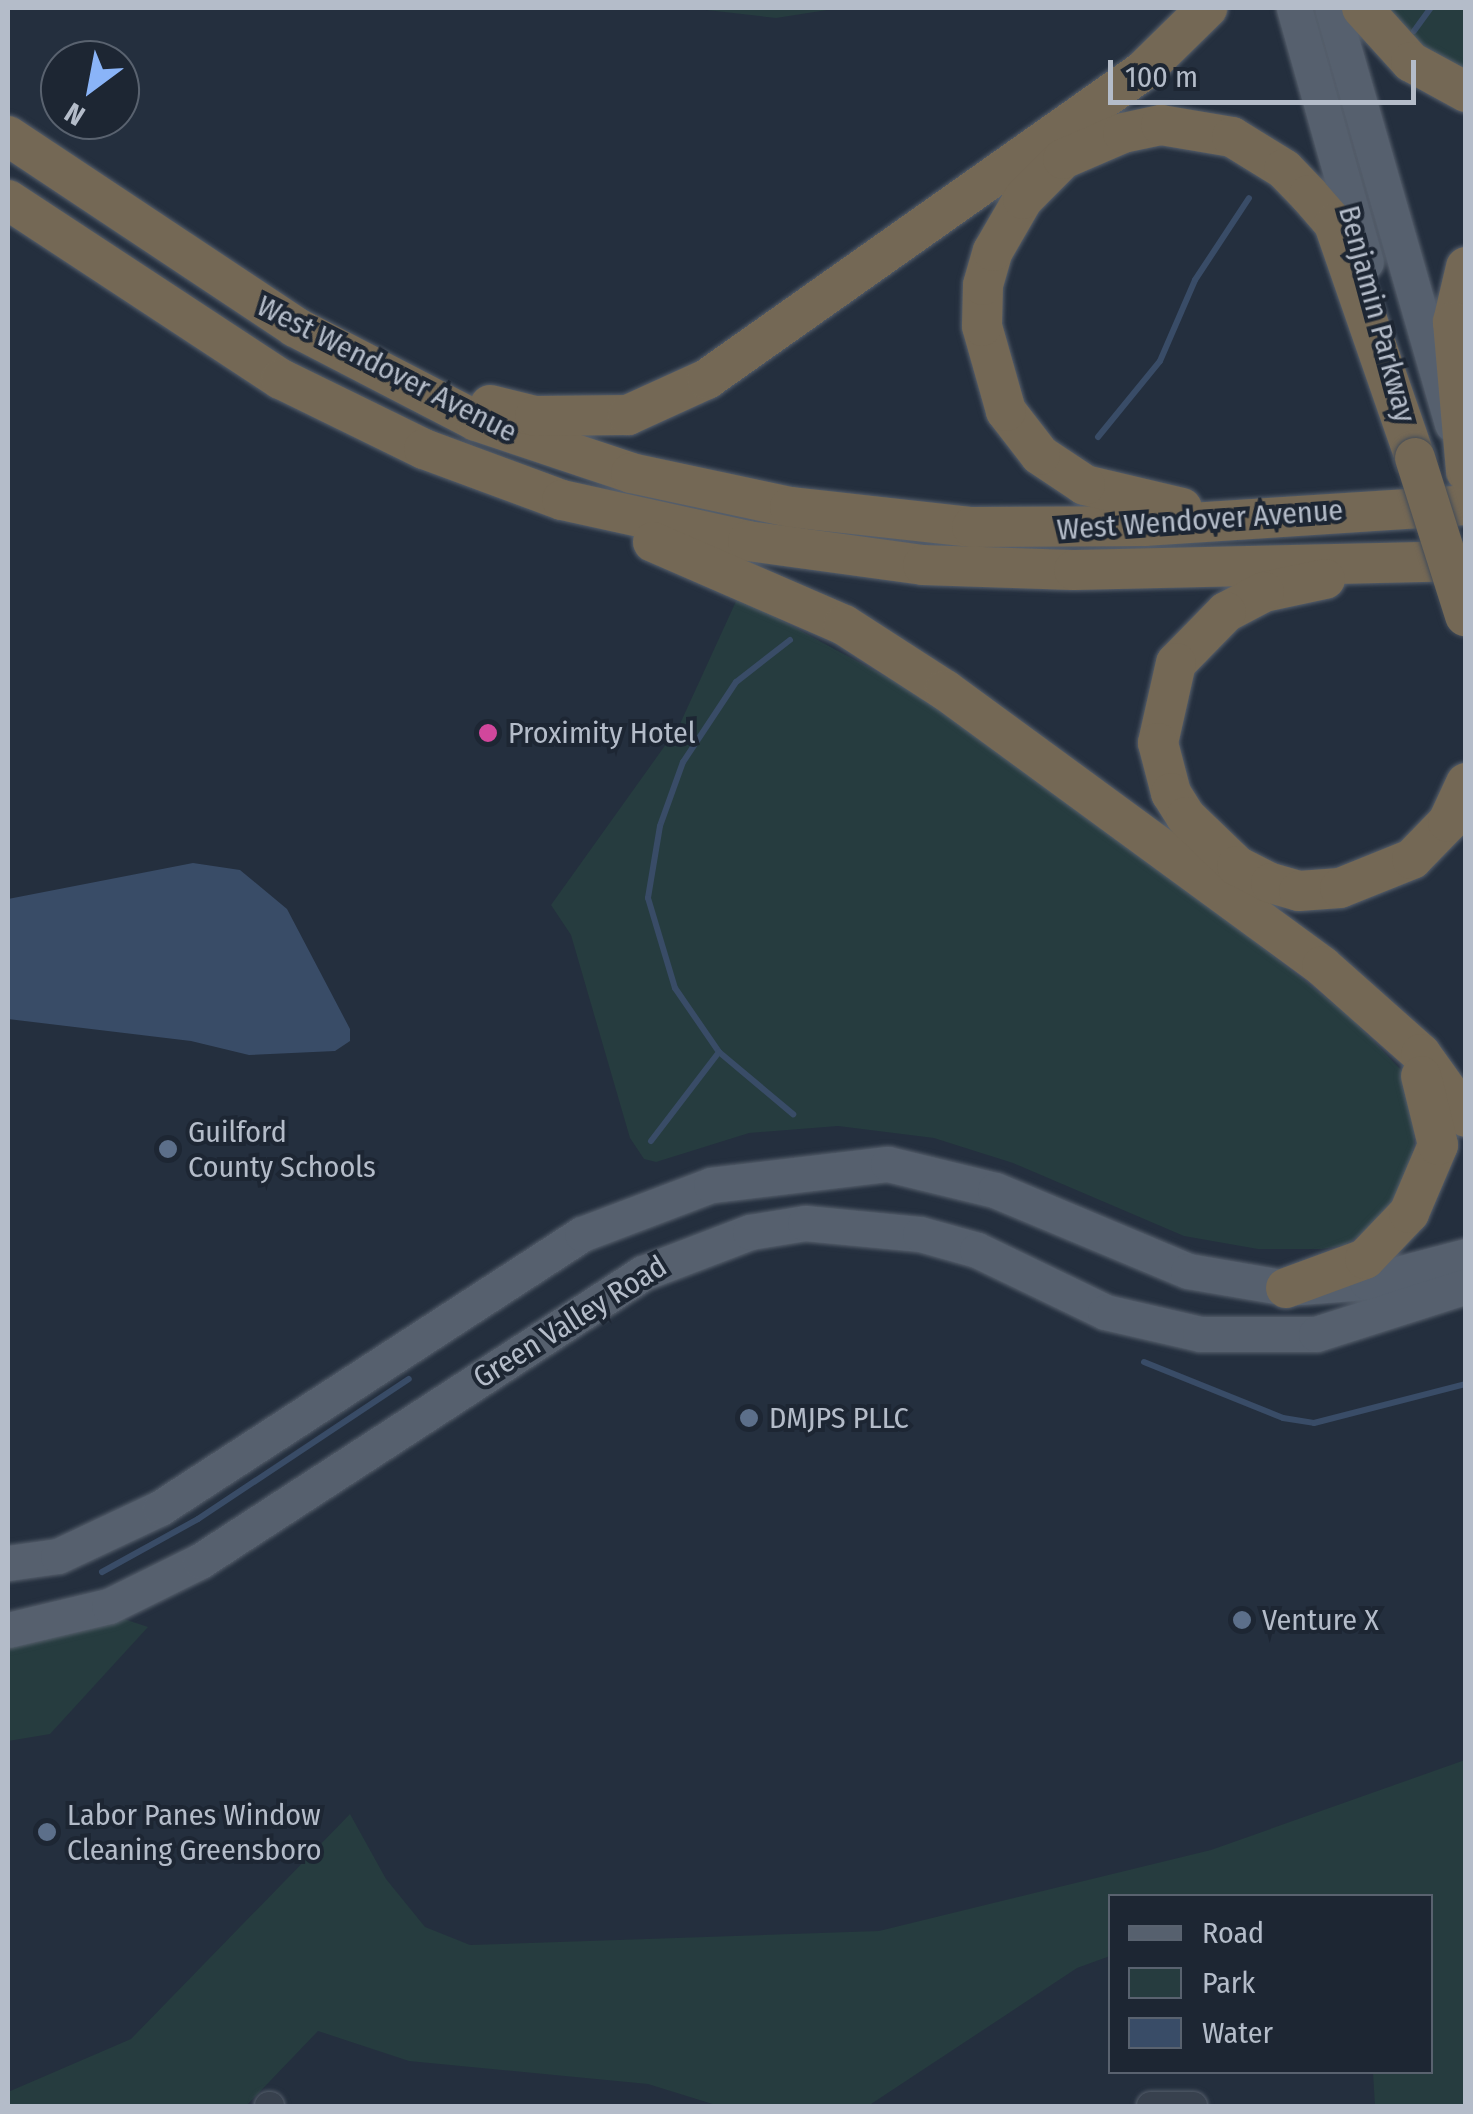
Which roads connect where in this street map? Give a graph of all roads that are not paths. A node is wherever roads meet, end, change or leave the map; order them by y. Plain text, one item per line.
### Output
1 (1207, 8) edge
2 (1294, 8) edge
3 (1332, 8) edge
4 (1362, 8) edge
5 (1466, 92) edge
6 (8, 136) edge
7 (8, 200) edge
8 (1466, 267) edge
9 (378, 371) junction
10 (1398, 394) junction
11 (1463, 462) edge
12 (562, 500) junction
13 (1466, 505) edge
14 (1235, 516) junction
15 (1466, 561) edge
16 (1376, 565) junction
17 (1465, 618) edge
18 (1466, 783) edge
19 (1371, 1009) junction
20 (1466, 1118) edge
21 (1466, 1256) edge
22 (1466, 1286) edge
23 (1286, 1288) junction
24 (8, 1563) edge
25 (8, 1630) edge
26 (1150, 2106) edge
27 (1193, 2106) edge

1 - 9 highway
2 - 10 main road, Benjamin Parkway
3 - 11 main road, Benjamin Parkway
4 - 5 highway
6 - 9 highway, West Wendover Avenue
7 - 12 highway, West Wendover Avenue
8 - 11 highway
9 - 14 highway, West Wendover Avenue
10 - 14 highway
10 - 17 highway, Benjamin Parkway, bridge
12 - 16 highway, West Wendover Avenue
12 - 19 highway
13 - 14 highway, West Wendover Avenue
15 - 16 highway, West Wendover Avenue
16 - 18 highway
19 - 20 highway
19 - 23 highway
21 - 23 main road, Green Valley Road
22 - 25 main road, Green Valley Road
23 - 24 main road, Green Valley Road
26 - 27 street

